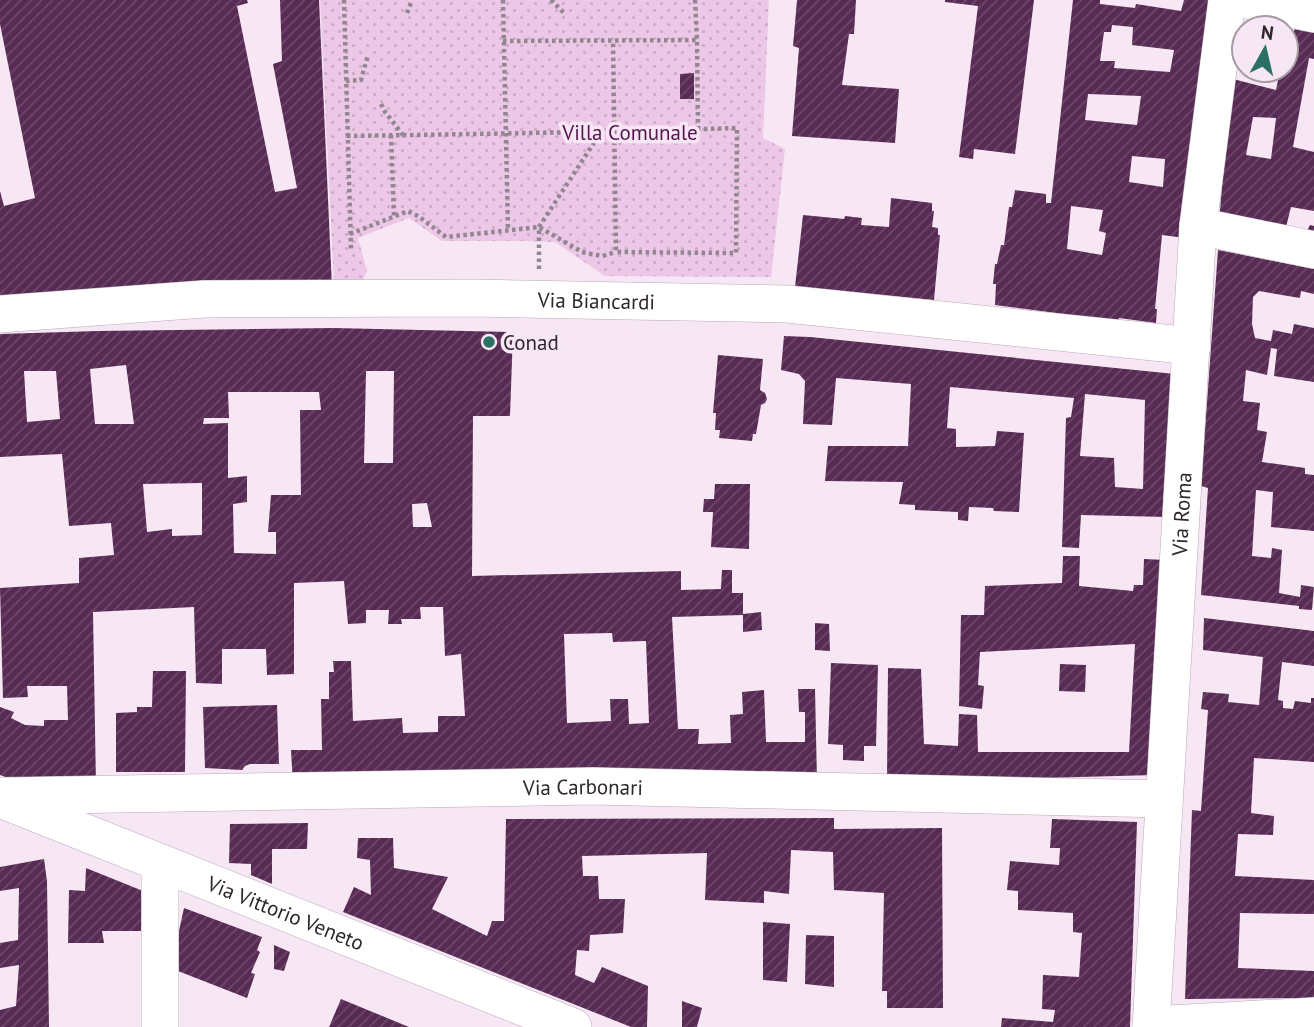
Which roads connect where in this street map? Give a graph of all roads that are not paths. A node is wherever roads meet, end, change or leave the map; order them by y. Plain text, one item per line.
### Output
1 (1227, 0) edge
2 (1247, 0) edge
3 (1314, 14) edge
4 (1198, 226) junction
5 (1314, 250) edge
6 (0, 314) edge
7 (1192, 346) junction
8 (0, 797) edge
9 (1164, 799) junction
10 (160, 863) junction
11 (1314, 1016) edge
12 (1151, 1026) edge
13 (160, 1027) edge
14 (572, 1027) edge

1 - 4 street, Via Roma
2 - 3 street
4 - 5 street
4 - 7 street, Via Roma
6 - 7 street, Via Biancardi
7 - 9 street, Via Roma
8 - 9 street, Via Carbonari
8 - 10 street, Via Vittorio Veneto
9 - 12 street, Via Roma
10 - 13 street
10 - 14 street, Via Vittorio Veneto
11 - 12 street

